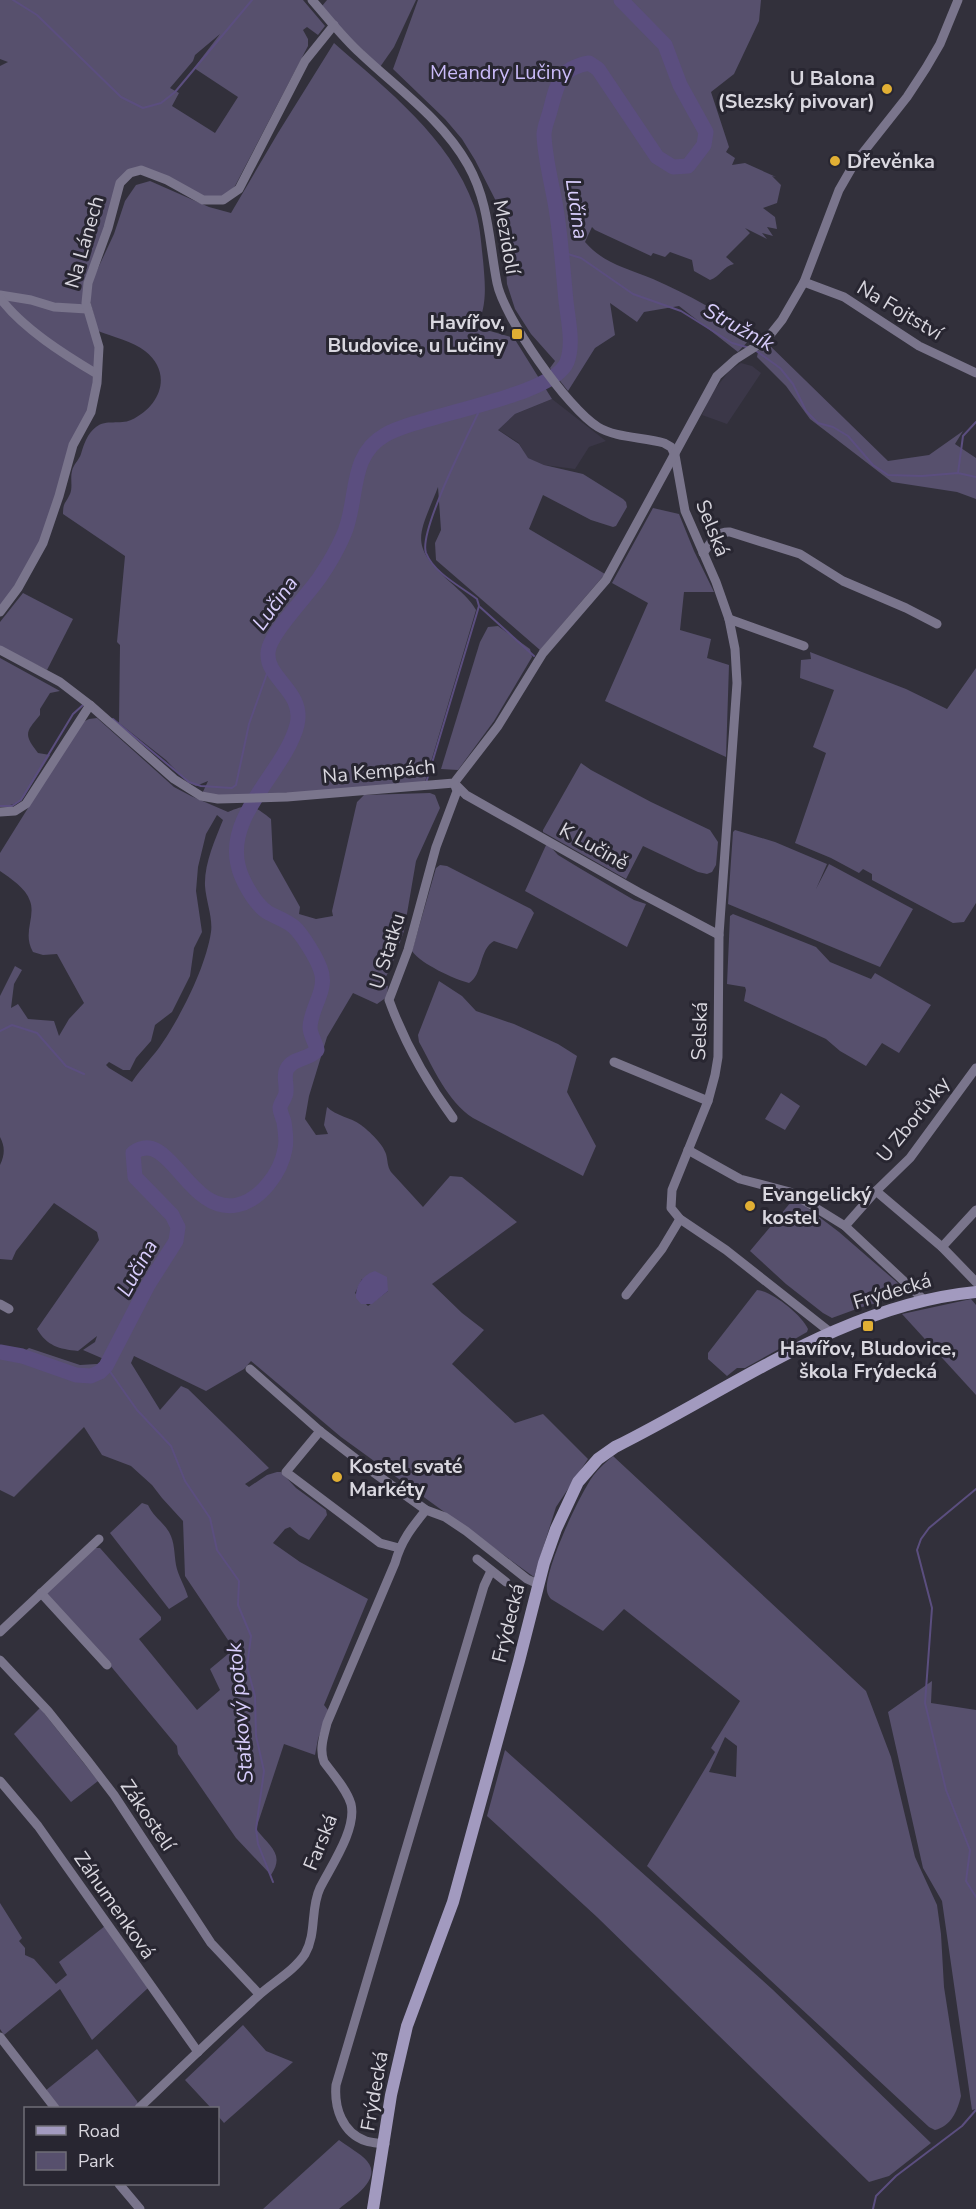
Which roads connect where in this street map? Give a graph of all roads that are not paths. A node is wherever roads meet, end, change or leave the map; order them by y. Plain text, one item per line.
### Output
1 (312, 0) edge
2 (958, 0) edge
3 (333, 25) junction
4 (804, 282) junction
5 (0, 296) edge
6 (87, 309) junction
7 (976, 373) edge
8 (97, 374) junction
9 (675, 455) junction
10 (703, 554) junction
11 (0, 612) edge
12 (729, 619) junction
13 (937, 624) dead end
14 (804, 646) dead end
15 (0, 650) edge
16 (90, 705) junction
17 (454, 783) junction
18 (0, 812) edge
19 (719, 935) junction
20 (614, 1062) dead end
21 (976, 1068) edge
22 (708, 1101) junction
23 (453, 1118) dead end
24 (688, 1150) junction
25 (876, 1191) junction
26 (976, 1210) edge
27 (680, 1219) junction
28 (845, 1226) junction
29 (942, 1247) junction
30 (976, 1282) edge
31 (976, 1292) edge
32 (626, 1295) dead end
33 (924, 1300) junction
34 (830, 1332) junction
35 (250, 1369) dead end
36 (320, 1431) junction
37 (426, 1510) junction
38 (99, 1539) dead end
39 (399, 1548) junction
40 (477, 1559) dead end
41 (491, 1570) junction
42 (506, 1582) dead end
43 (538, 1584) junction
44 (41, 1593) junction
45 (0, 1632) edge
46 (0, 1660) edge
47 (107, 1665) dead end
48 (0, 1780) edge
49 (259, 1994) junction
50 (0, 2037) edge
51 (198, 2052) junction
52 (53, 2107) edge
53 (141, 2107) edge
54 (385, 2144) junction
55 (120, 2185) edge
56 (140, 2209) edge
57 (373, 2209) edge

1 - 3 street, Mezidolí
2 - 4 street
3 - 6 street, Na Lánech
3 - 9 street, Mezidolí
4 - 7 street, Na Fojtství
4 - 9 street
5 - 6 street
5 - 8 street
6 - 8 street, Na Lánech
8 - 11 street, Na Lánech
9 - 10 street, Selská
9 - 17 street, Na Kempách
10 - 12 street, Selská
10 - 13 street
12 - 14 street
12 - 19 street, Selská
15 - 16 street
16 - 17 street, Na Kempách
16 - 18 street
17 - 19 street, K Lučině
17 - 23 street, U Statku
19 - 22 street, Selská
20 - 22 street
21 - 25 street, U Zborůvky
22 - 24 street, Selská
24 - 27 street, Selská
24 - 28 street
25 - 28 street, U Zborůvky
25 - 29 street, U Zborůvky
26 - 29 street
27 - 32 street
27 - 34 street
28 - 33 street
29 - 30 street, U Zborůvky
31 - 33 street, Frýdecká
33 - 34 street, Frýdecká
34 - 43 street, Frýdecká
35 - 36 street
36 - 37 street
36 - 39 street
37 - 39 street, Farská
37 - 43 street
38 - 44 street
39 - 49 street, Farská
40 - 41 street
41 - 42 street
41 - 54 street
43 - 54 street, Frýdecká
44 - 45 street
44 - 47 street
46 - 49 street, Zákostelí
48 - 51 street, Záhumenková
49 - 51 street, Farská
50 - 52 street
51 - 53 street, Farská
54 - 57 street, Frýdecká
55 - 56 street

